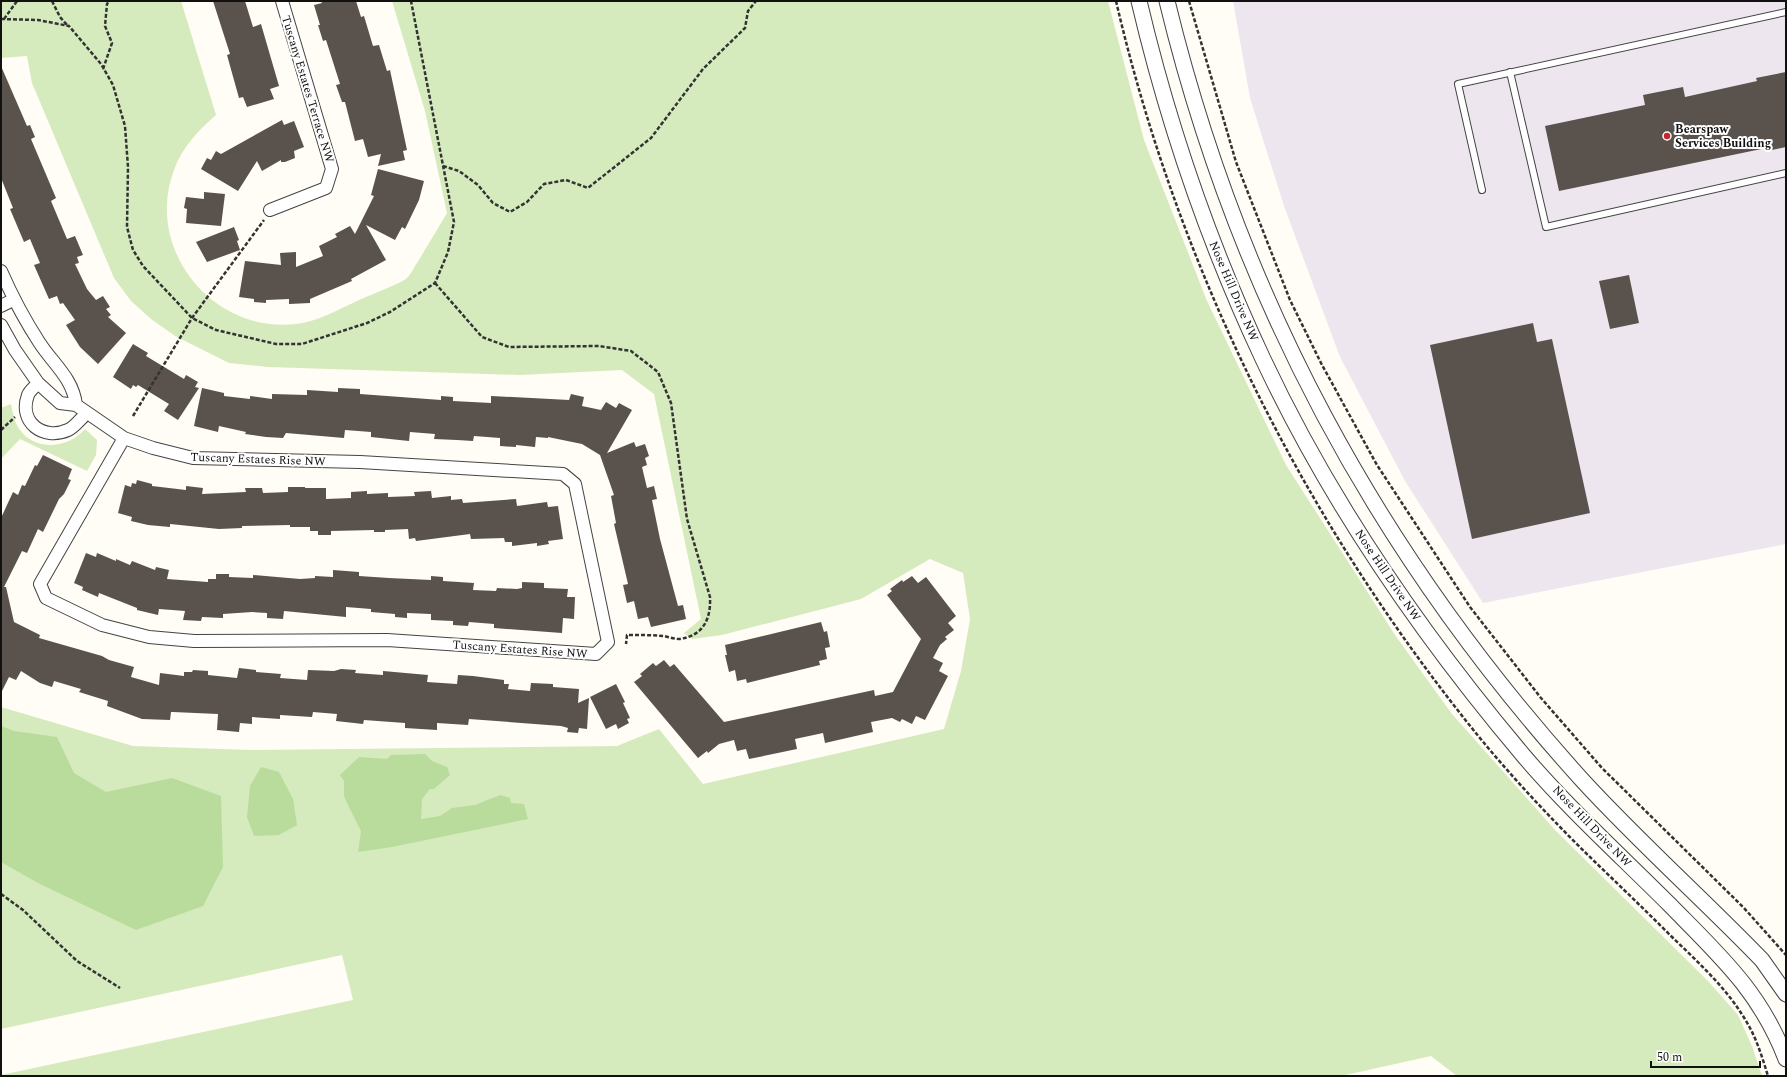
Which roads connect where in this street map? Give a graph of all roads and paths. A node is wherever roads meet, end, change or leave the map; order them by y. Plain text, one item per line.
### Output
1 (17, 1) edge
2 (52, 1) edge
3 (109, 1) edge
4 (282, 1) edge
5 (411, 1) edge
6 (756, 1) edge
7 (1139, 1) edge
8 (1167, 1) edge
9 (1190, 1) edge
10 (1786, 12) edge
11 (2, 19) edge
12 (69, 26) junction
13 (103, 69) junction
14 (1510, 72) junction
15 (443, 166) junction
16 (1786, 173) edge
17 (1482, 190) dead end
18 (270, 210) joint
19 (1, 271) edge
20 (435, 283) junction
21 (13, 300) junction
22 (1, 306) edge
23 (192, 318) junction
24 (1, 325) edge
25 (38, 383) junction
26 (76, 405) junction
27 (87, 413) junction
28 (16, 416) dead end
29 (133, 416) dead end
30 (1, 430) edge
31 (124, 438) junction
32 (626, 644) dead end
33 (1, 894) edge
34 (1786, 955) edge
35 (120, 988) dead end
36 (1786, 994) edge
37 (1786, 1059) edge

1 - 11 path
2 - 12 path
3 - 13 path
4 - 18 street, Tuscany Estates Terrace NW
5 - 15 path
6 - 15 path
7 - 37 street, Nose Hill Drive NW
8 - 36 street, Nose Hill Drive NW
9 - 34 path
10 - 14 lane
11 - 12 path
12 - 13 path
13 - 23 path
14 - 16 lane
14 - 17 lane
15 - 20 path
18 - 23 path
19 - 21 street
20 - 23 path
20 - 32 path
21 - 22 street
21 - 26 street
23 - 29 path
24 - 25 street, Tuscany Estates Rise NW
25 - 26 street, Tuscany Estates Rise NW
25 - 27 street
26 - 27 street, Tuscany Estates Rise NW
27 - 31 street, Tuscany Estates Rise NW
28 - 30 path
31 - 31 street, Tuscany Estates Rise NW
33 - 35 path

